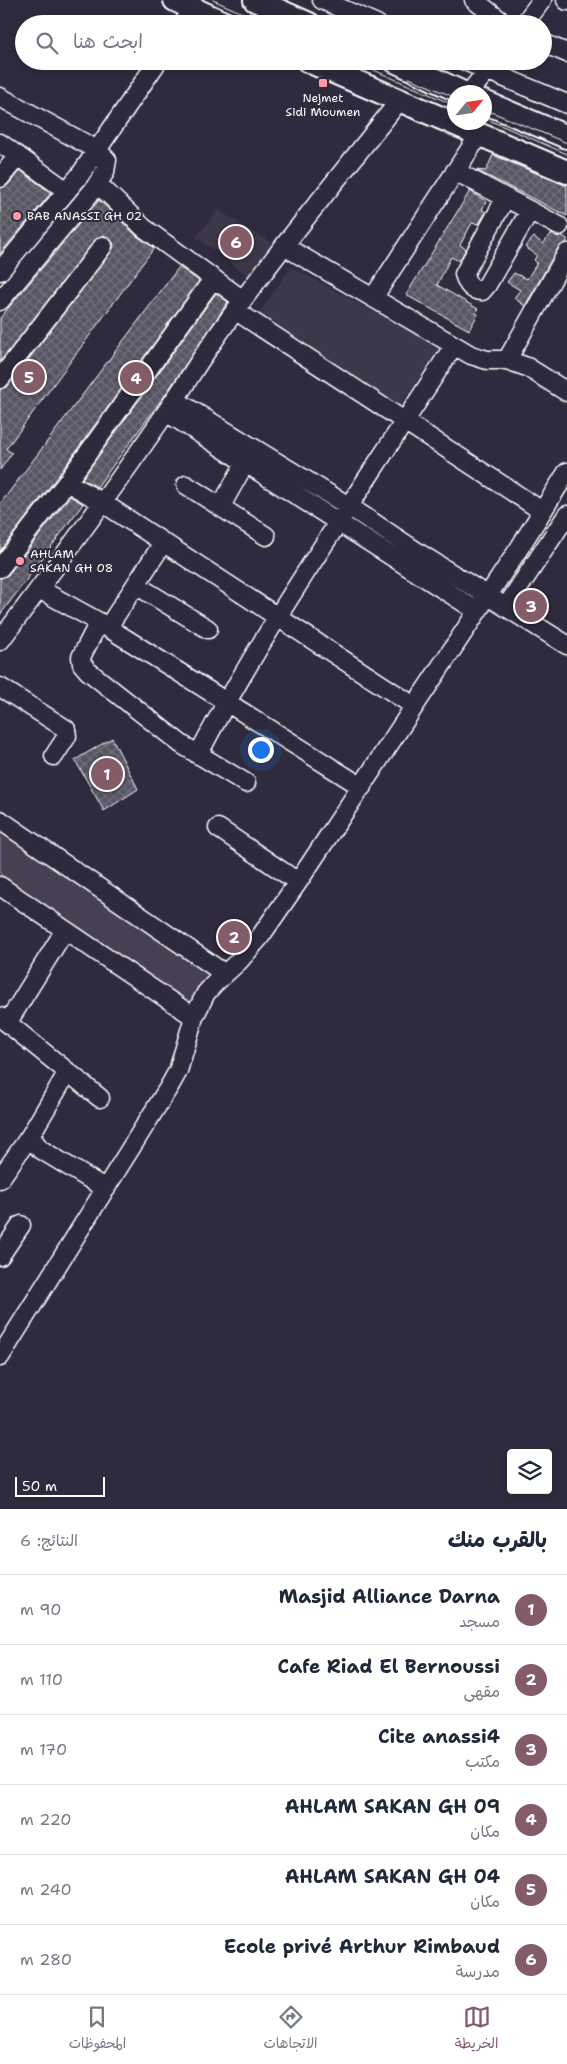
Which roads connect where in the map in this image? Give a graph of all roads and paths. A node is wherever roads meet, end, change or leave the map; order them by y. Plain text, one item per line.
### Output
1 (255, 0) edge
2 (322, 0) edge
3 (474, 0) edge
4 (542, 0) edge
5 (184, 11) edge
6 (197, 15) edge
7 (289, 15) edge
8 (357, 15) edge
9 (493, 15) edge
10 (531, 15) edge
11 (552, 47) edge
12 (567, 53) edge
13 (152, 70) edge
14 (328, 70) edge
15 (414, 70) edge
16 (488, 70) edge
17 (499, 70) edge
18 (447, 85) edge
19 (476, 85) edge
20 (0, 97) edge
21 (399, 101) junction
22 (567, 104) edge
23 (492, 105) edge
24 (479, 135) junction
25 (567, 137) edge
26 (0, 143) edge
27 (97, 150) junction
28 (18, 156) junction
29 (455, 171) junction
30 (567, 172) edge
31 (0, 178) edge
32 (98, 184) junction
33 (67, 191) junction
34 (505, 199) junction
35 (529, 212) junction
36 (559, 226) dead end
37 (103, 246) dead end
38 (284, 246) junction
39 (567, 253) edge
40 (0, 271) edge
41 (213, 278) junction
42 (373, 298) junction
43 (0, 301) edge
44 (240, 306) junction
45 (454, 345) junction
46 (507, 360) junction
47 (0, 379) edge
48 (567, 392) edge
49 (170, 406) junction
50 (405, 422) junction
51 (245, 463) junction
52 (567, 472) edge
53 (67, 482) junction
54 (186, 485) dead end
55 (103, 503) junction
56 (221, 506) junction
57 (350, 507) junction
58 (542, 511) junction
59 (567, 515) edge
60 (339, 523) junction
61 (266, 536) dead end
62 (163, 543) junction
63 (0, 568) edge
64 (136, 584) junction
65 (39, 589) junction
66 (488, 595) junction
67 (506, 606) junction
68 (477, 611) junction
69 (278, 618) junction
70 (103, 625) junction
71 (208, 629) dead end
72 (0, 640) edge
73 (567, 645) edge
74 (0, 687) edge
75 (226, 702) junction
76 (414, 706) junction
77 (198, 755) junction
78 (54, 756) dead end
79 (246, 783) dead end
80 (362, 787) junction
81 (0, 820) edge
82 (218, 828) dead end
83 (298, 882) junction
84 (0, 886) edge
85 (65, 930) junction
86 (225, 974) junction
87 (194, 1017) junction
88 (4, 1020) edge
89 (67, 1073) junction
90 (100, 1098) dead end
91 (30, 1136) junction
92 (0, 1179) edge
93 (106, 1189) junction
94 (21, 1225) dead end
95 (0, 1256) edge
96 (0, 1357) edge

1 - 7 main road
2 - 8 street
3 - 9 street
4 - 10 street
5 - 6 main road
11 - 12 street
13 - 27 street
14 - 21 main road
15 - 18 main road
16 - 19 street
17 - 22 street
20 - 27 street
21 - 24 main road
21 - 38 street
23 - 25 main road
24 - 29 street
24 - 30 main road
26 - 28 street
27 - 32 street
27 - 33 street
28 - 31 street
28 - 33 street
29 - 34 street
29 - 42 street
32 - 41 street
32 - 43 street
33 - 40 street
34 - 35 street
34 - 35 street
35 - 36 street
37 - 47 street
38 - 42 street
38 - 44 street
39 - 46 street
41 - 44 street
41 - 53 street
42 - 45 street
44 - 49 street
44 - 50 street
45 - 46 street
45 - 50 street
46 - 48 street
49 - 51 street
49 - 55 street
49 - 57 street
50 - 57 street
50 - 58 street
51 - 56 street
51 - 60 street
52 - 58 street
53 - 55 street
53 - 63 street
54 - 56 street
55 - 62 street
55 - 65 street
56 - 61 street
57 - 60 street
57 - 66 street
58 - 66 street
59 - 67 street
60 - 68 street
60 - 69 street
62 - 64 street
62 - 69 street
64 - 70 street
64 - 71 street
65 - 70 street
65 - 72 street
66 - 67 street
66 - 68 street
67 - 73 street
68 - 76 street
69 - 75 street
69 - 76 street
70 - 75 street
70 - 77 street
74 - 78 street
75 - 77 street
75 - 80 street
76 - 80 street
77 - 79 street
80 - 83 street
81 - 86 street
82 - 83 street
83 - 86 street
84 - 85 street
85 - 87 street
85 - 88 street
86 - 87 street
87 - 93 street
88 - 89 street
89 - 90 street
89 - 91 street
91 - 92 street
91 - 93 street
93 - 96 street
94 - 95 street

